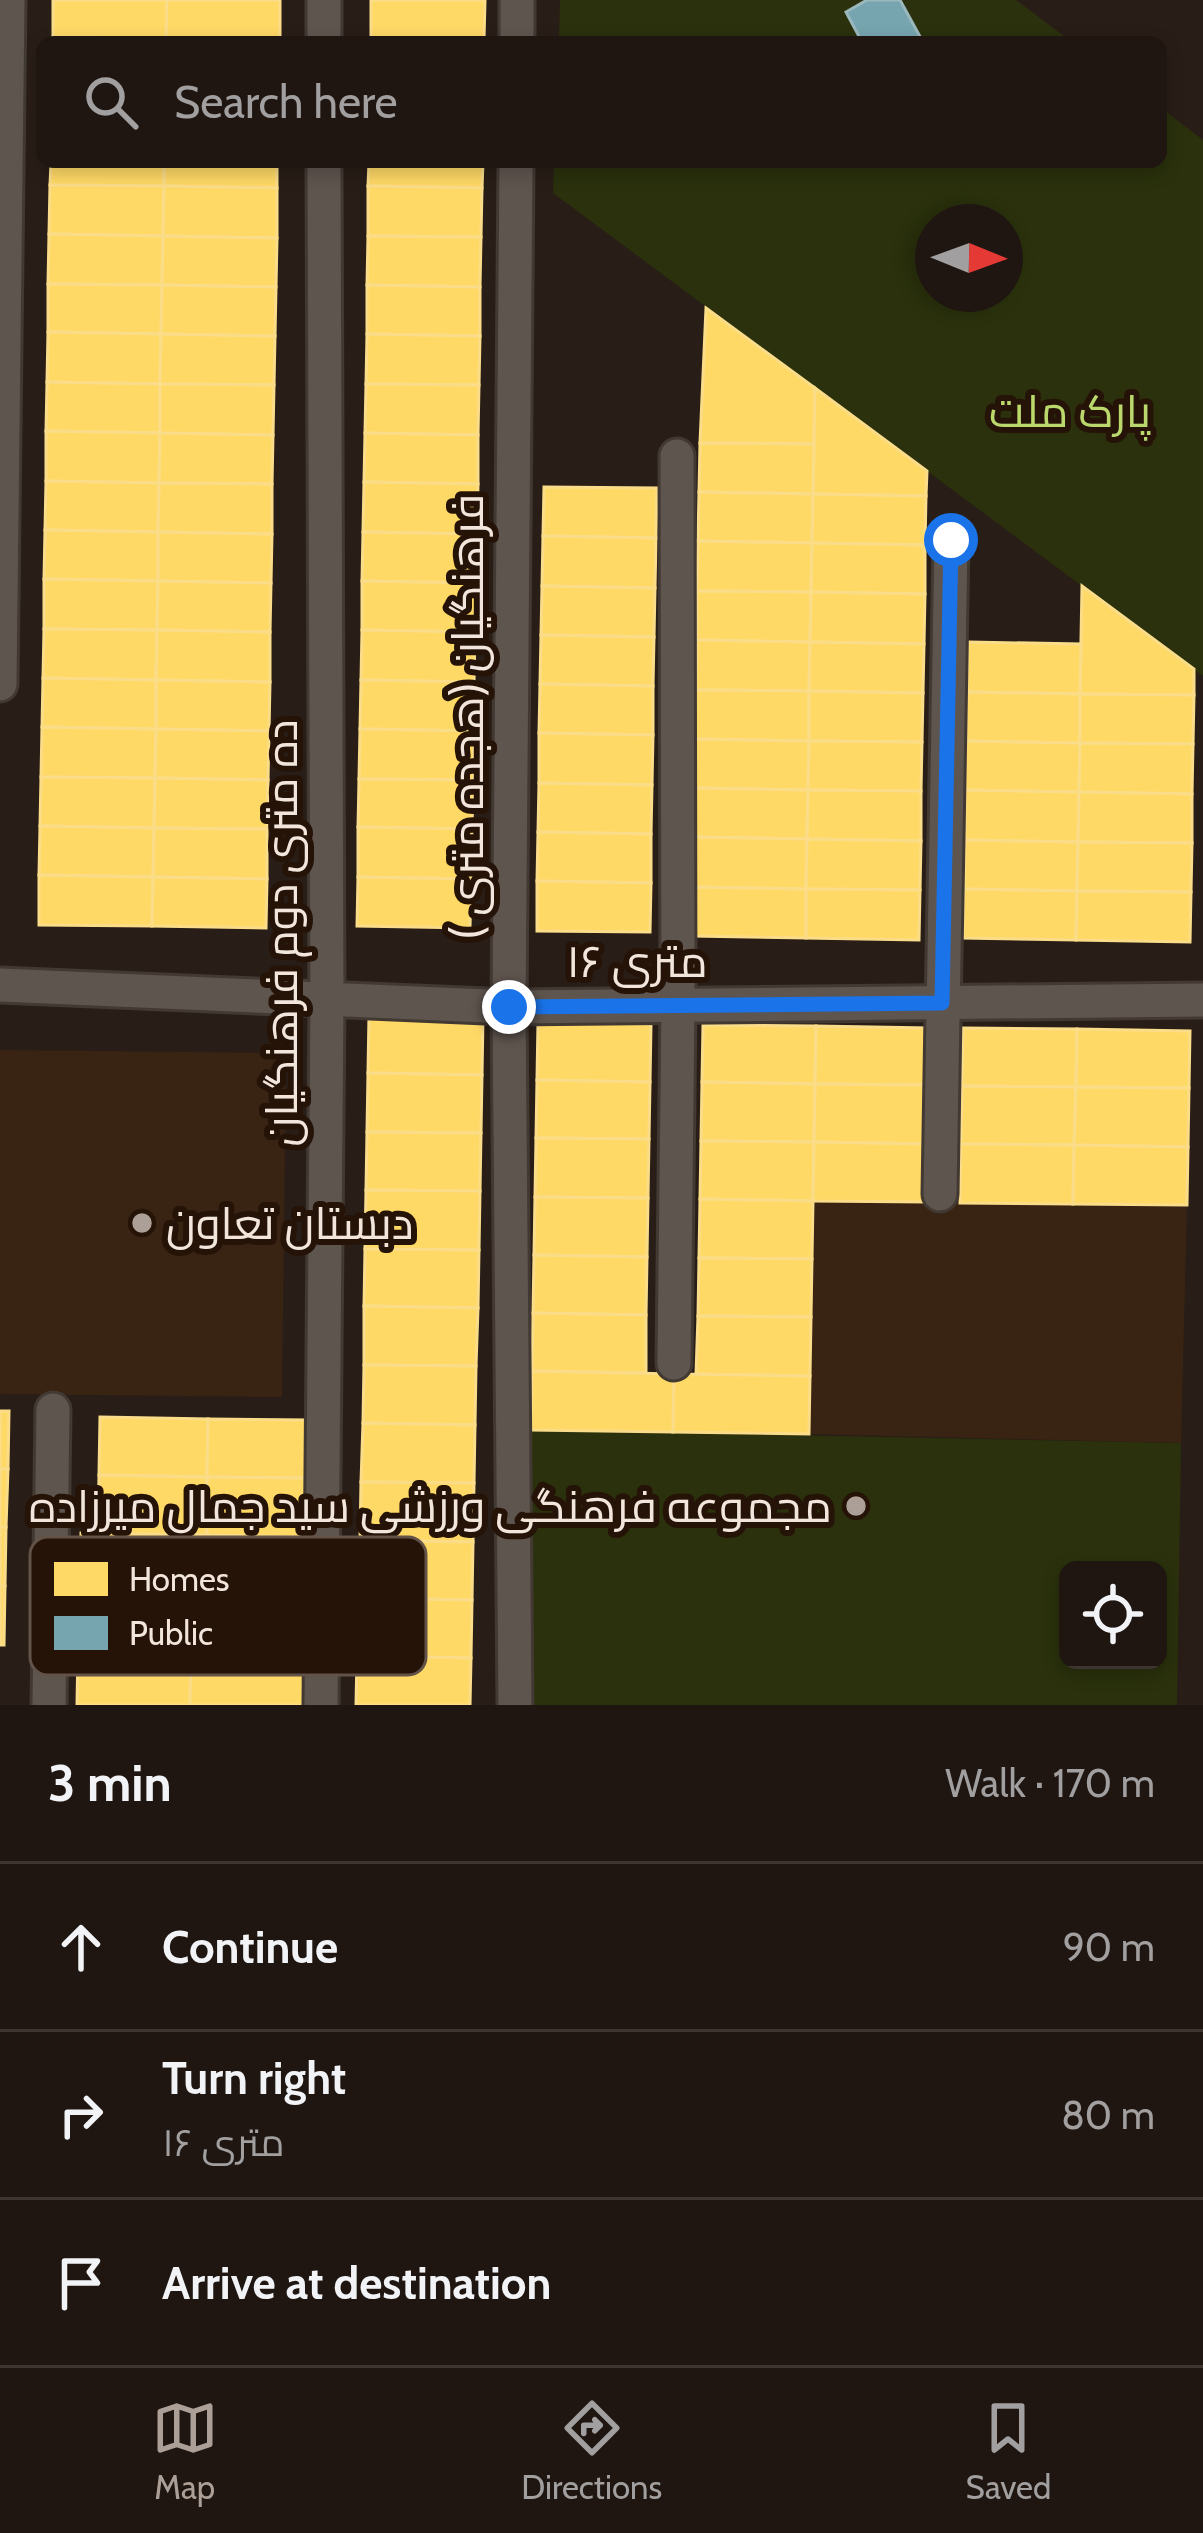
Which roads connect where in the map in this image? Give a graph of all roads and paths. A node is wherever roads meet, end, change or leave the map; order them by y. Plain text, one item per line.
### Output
1 (8, 0) edge
2 (323, 0) edge
3 (517, 0) edge
4 (324, 36) edge
5 (517, 36) edge
6 (3, 149) edge
7 (324, 168) edge
8 (516, 168) edge
9 (677, 456) dead end
10 (951, 540) dead end
11 (0, 684) edge
12 (0, 986) edge
13 (1203, 1000) edge
14 (327, 1001) junction
15 (942, 1003) junction
16 (678, 1005) junction
17 (509, 1007) junction
18 (940, 1194) dead end
19 (674, 1363) dead end
20 (53, 1410) dead end
21 (52, 1537) edge
22 (322, 1537) edge
23 (50, 1675) edge
24 (321, 1675) edge
25 (50, 1705) edge
26 (321, 1705) edge
27 (514, 1705) edge

1 - 6 street
2 - 4 street
3 - 5 street
6 - 11 street
7 - 14 street, ده متری دوم فرهنگیان
8 - 17 street, فرهنگیان (هجده متری )
9 - 16 street
10 - 15 street
12 - 14 street, ۱۶ متری
13 - 15 street, ۱۶ متری
14 - 17 street, ۱۶ متری
14 - 22 street, ده متری دوم فرهنگیان
15 - 16 street, ۱۶ متری
15 - 18 street
16 - 17 street, ۱۶ متری
16 - 19 street
17 - 27 street, فرهنگیان (هجده متری )
20 - 21 street
23 - 25 street
24 - 26 street, ده متری دوم فرهنگیان

